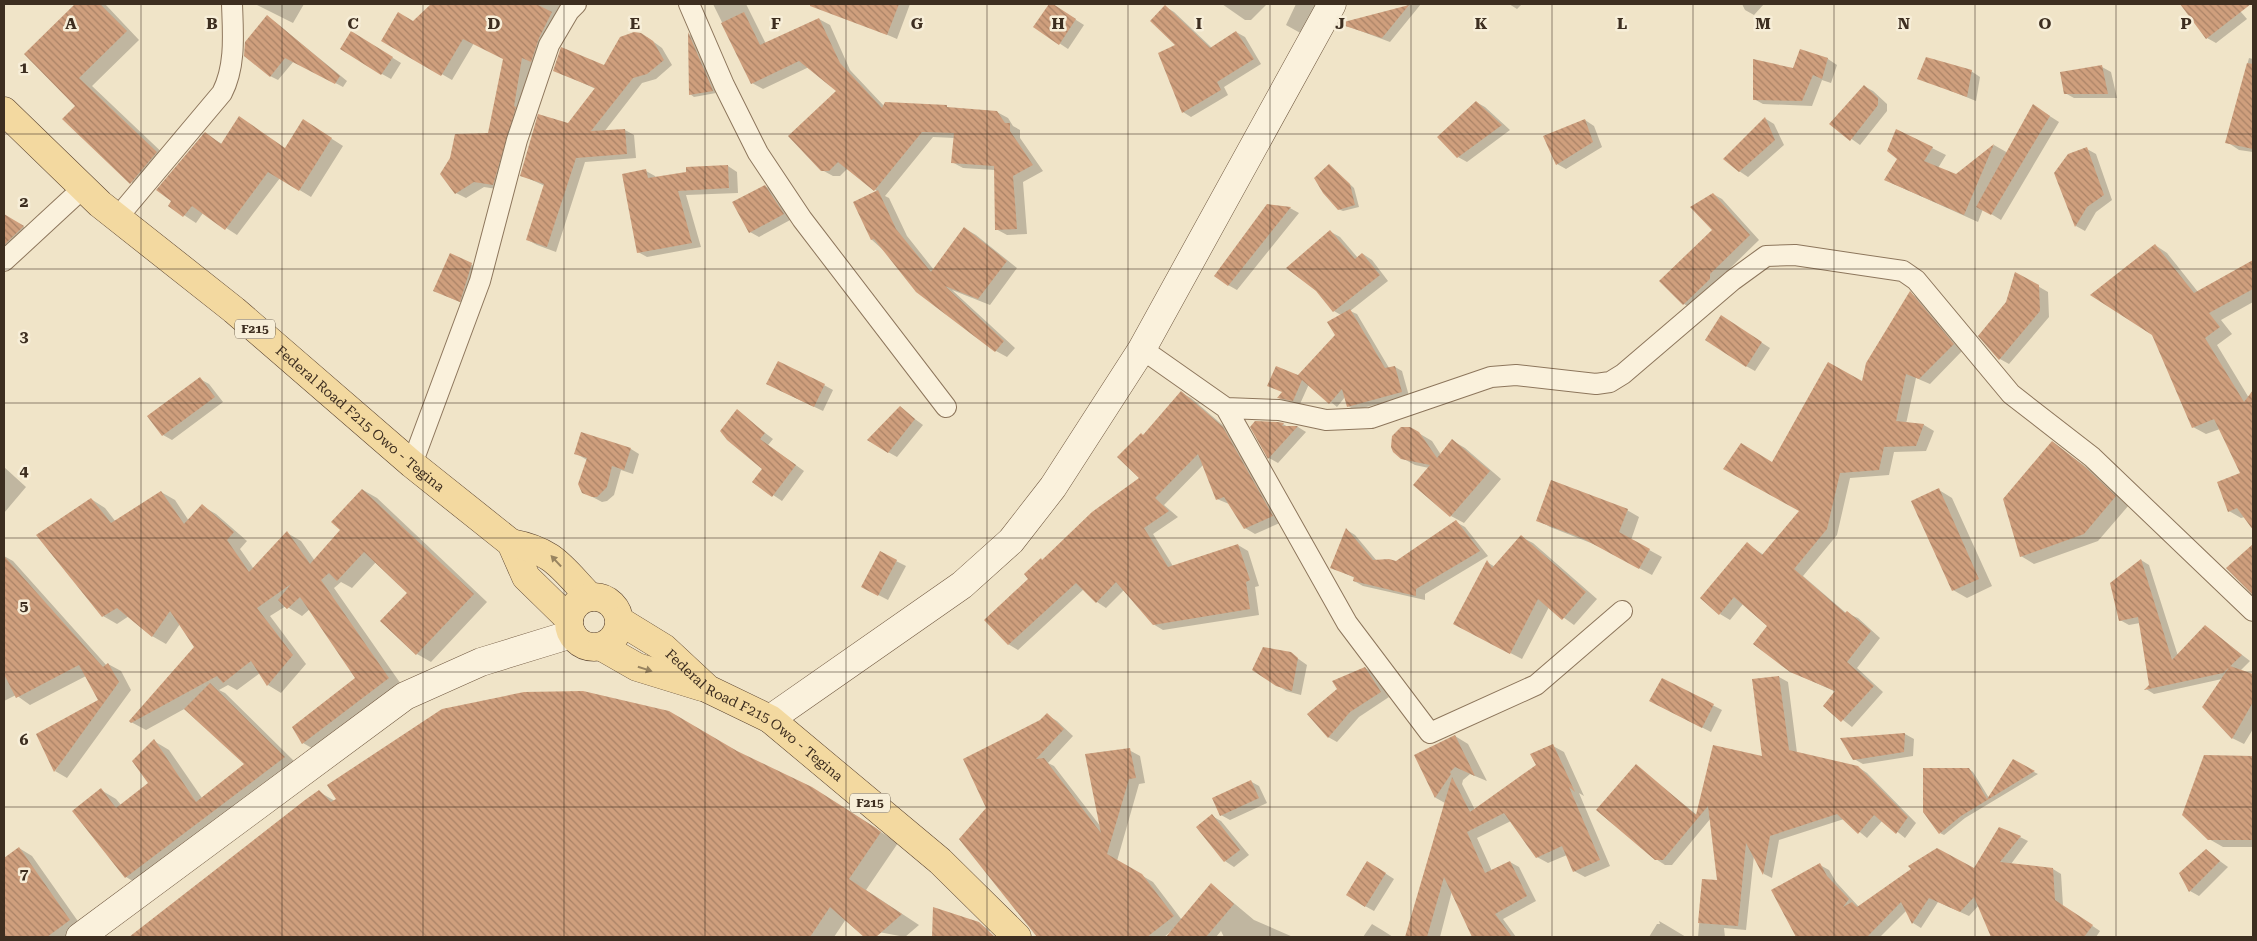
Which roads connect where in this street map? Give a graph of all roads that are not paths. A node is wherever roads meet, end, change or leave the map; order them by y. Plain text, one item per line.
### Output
1 (232, 4) edge
2 (689, 4) edge
3 (1332, 4) edge
4 (570, 6) edge
5 (4, 111) edge
6 (83, 188) junction
7 (117, 218) junction
8 (4, 261) edge
9 (1142, 349) junction
10 (946, 407) dead end
11 (1226, 408) junction
12 (412, 464) junction
13 (512, 543) junction
14 (590, 597) junction
15 (1622, 611) dead end
16 (2253, 611) edge
17 (620, 621) junction
18 (570, 626) junction
19 (602, 646) junction
20 (708, 689) junction
21 (770, 719) junction
22 (80, 937) edge
23 (1017, 937) edge

1 - 7 street
2 - 10 street
3 - 9 main road
4 - 12 street
5 - 6 main road, Federal Road F215 Owo - Tegina / F215
6 - 7 main road, Federal Road F215 Owo - Tegina / F215
6 - 8 street
7 - 12 main road, Federal Road F215 Owo - Tegina / F215
9 - 11 street
9 - 21 main road
11 - 15 street
11 - 16 street
12 - 13 main road, Federal Road F215 Owo - Tegina / F215
14 -> 13 main road, F215
13 - 18 main road, Federal Road F215 Owo - Tegina / F215
14 - 17 main road, Federal Road F215 Owo - Tegina / F215
14 - 18 main road
17 - 19 main road
17 - 20 main road, Federal Road F215 Owo - Tegina / F215
18 - 19 main road, Federal Road F215 Owo - Tegina / F215
18 - 22 main road
19 -> 20 main road, F215
20 - 21 main road, Federal Road F215 Owo - Tegina / F215
21 - 23 main road, Federal Road F215 Owo - Tegina / F215

